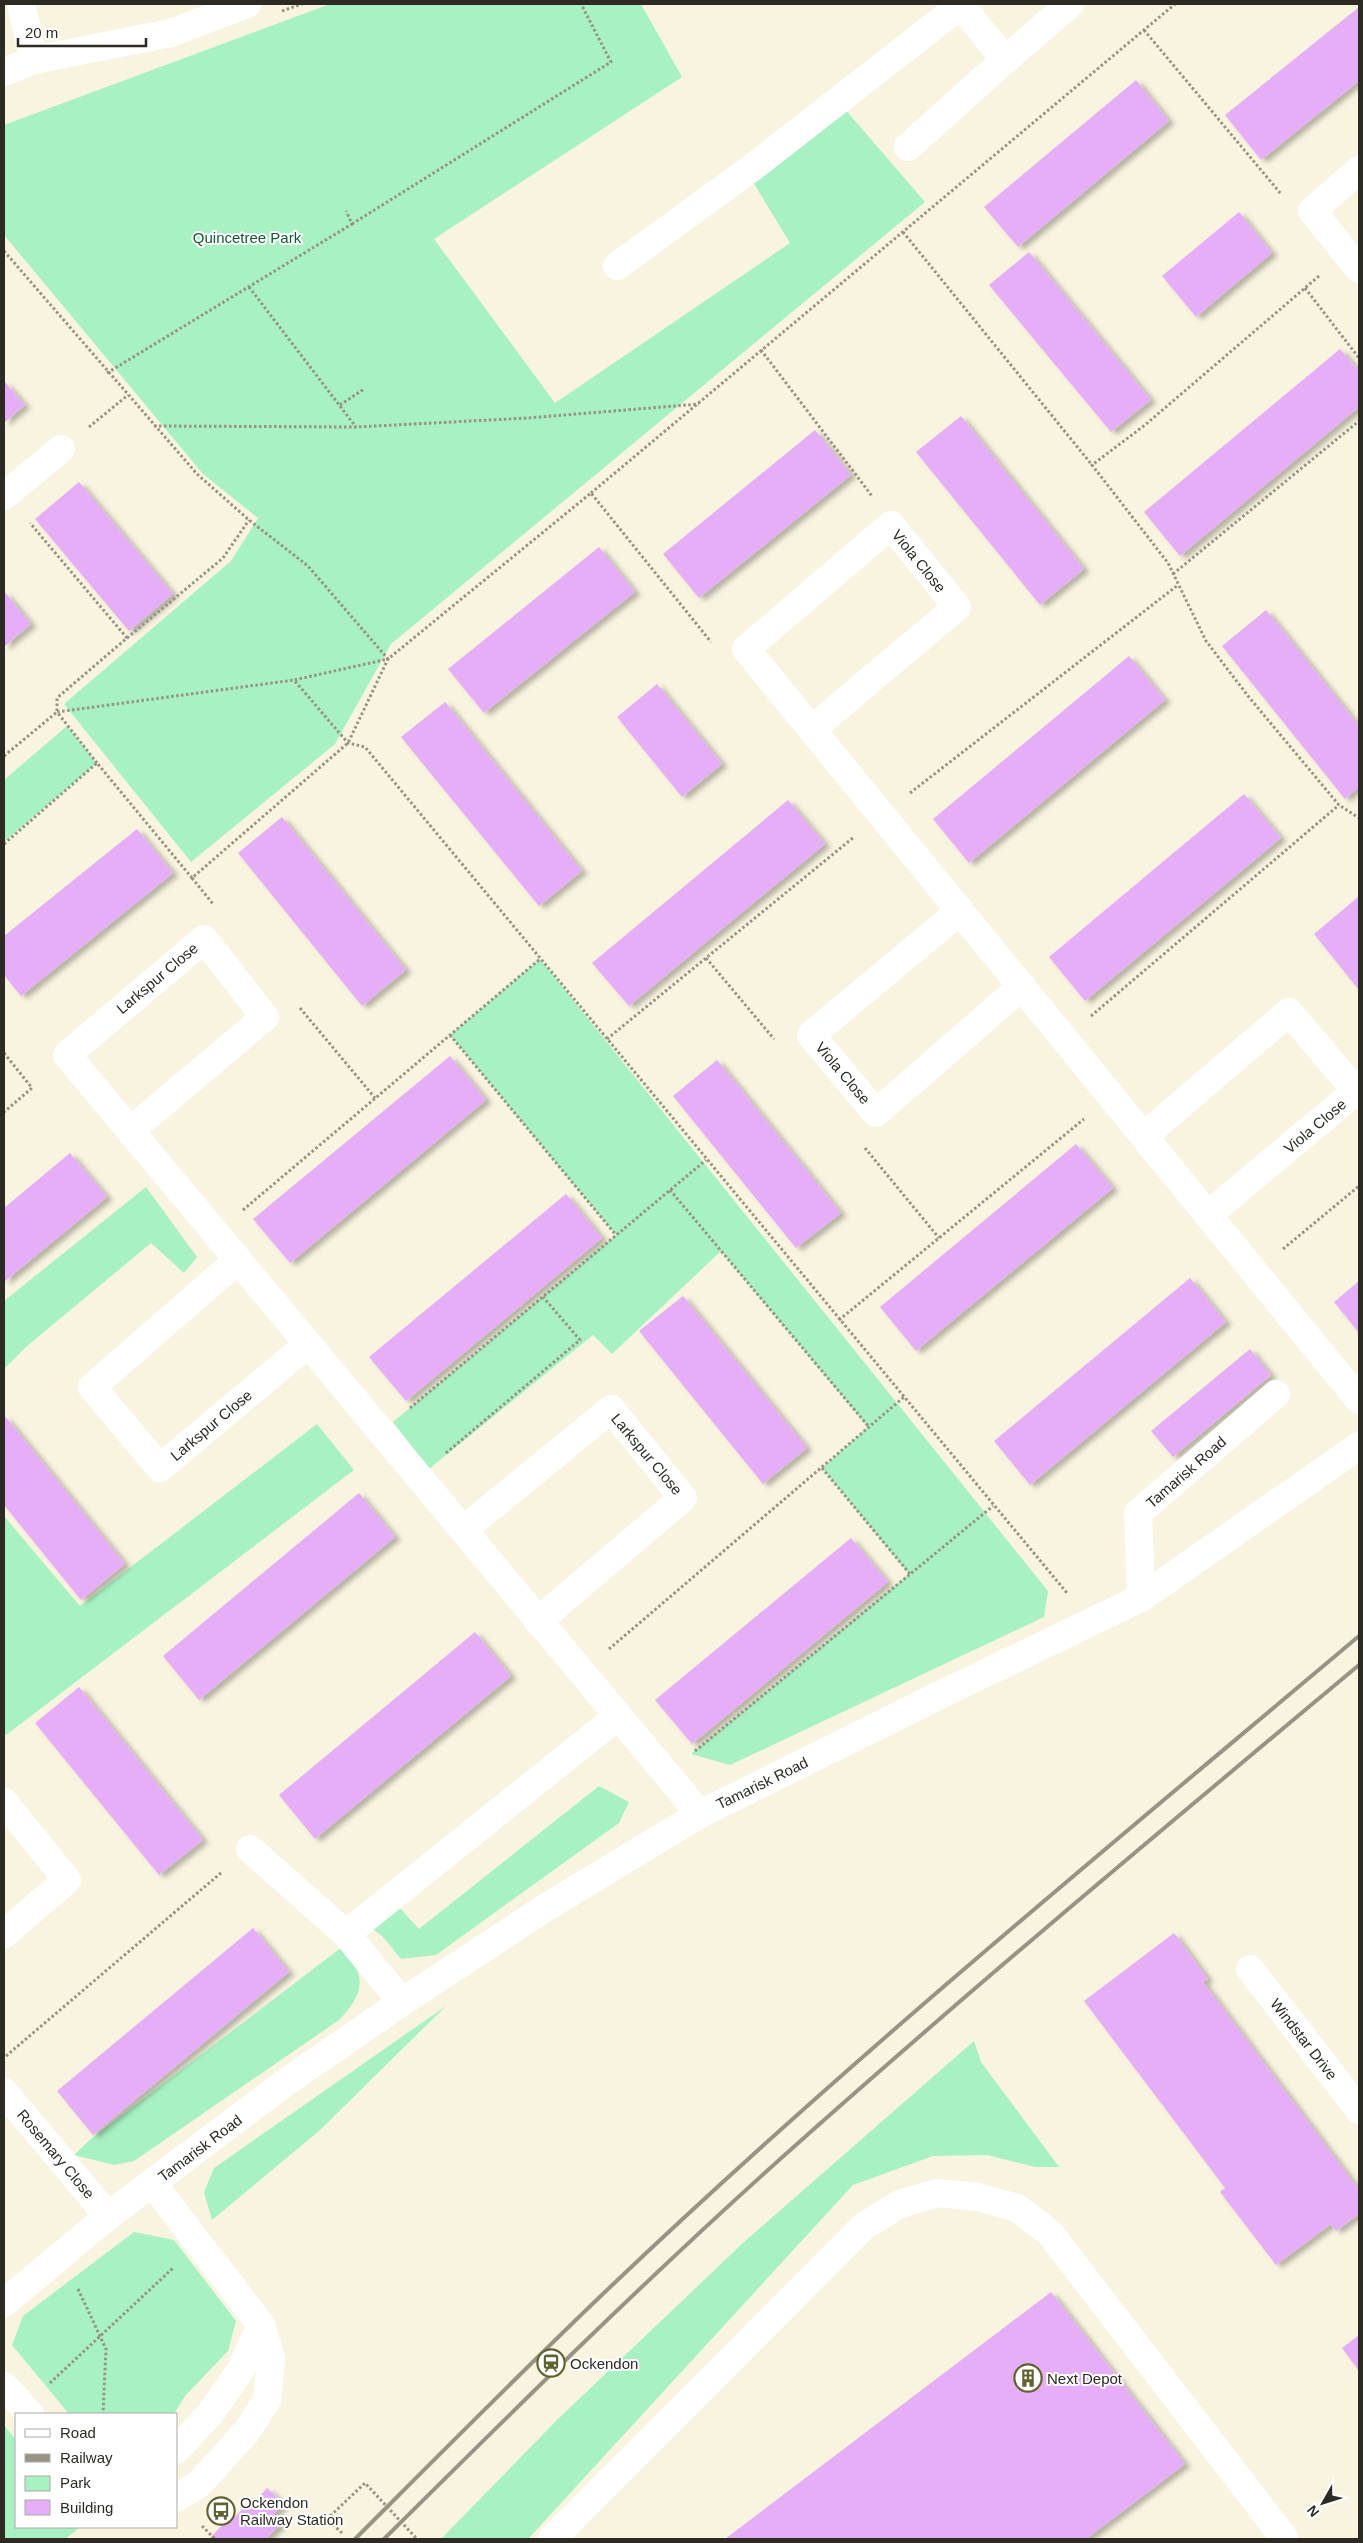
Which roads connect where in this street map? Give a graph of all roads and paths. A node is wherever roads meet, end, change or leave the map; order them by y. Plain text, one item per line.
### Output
1 (21, 4) edge
2 (247, 4) edge
3 (581, 4) edge
4 (1070, 4) edge
5 (1175, 4) edge
6 (960, 5) edge
7 (1144, 30) junction
8 (34, 60) junction
9 (1005, 60) junction
10 (4, 72) edge
11 (908, 147) dead end
12 (1359, 170) edge
13 (346, 211) dead end
14 (1312, 211) junction
15 (352, 224) junction
16 (903, 232) junction
17 (4, 251) edge
18 (1352, 261) edge
19 (617, 266) dead end
20 (250, 286) junction
21 (1305, 288) junction
22 (761, 350) junction
23 (1359, 358) edge
24 (107, 373) junction
25 (364, 388) dead end
26 (128, 395) junction
27 (699, 404) junction
28 (340, 405) junction
29 (1359, 421) edge
30 (153, 426) junction
31 (356, 427) junction
32 (61, 449) joint
33 (1092, 465) junction
34 (591, 493) junction
35 (5, 495) edge
36 (249, 520) junction
37 (891, 526) junction
38 (1173, 574) junction
39 (1178, 585) junction
40 (127, 638) junction
41 (713, 645) dead end
42 (388, 659) junction
43 (294, 680) junction
44 (56, 712) junction
45 (812, 729) junction
46 (348, 743) junction
47 (4, 756) edge
48 (97, 763) junction
49 (1339, 805) junction
50 (882, 815) junction
51 (1359, 818) edge
52 (4, 844) edge
53 (960, 911) junction
54 (540, 959) junction
55 (1022, 986) junction
56 (450, 1035) junction
57 (607, 1039) junction
58 (1064, 1039) junction
59 (4, 1053) edge
60 (1112, 1097) junction
61 (4, 1112) edge
62 (130, 1131) junction
63 (1144, 1136) junction
64 (861, 1144) dead end
65 (706, 1160) junction
66 (1359, 1186) edge
67 (670, 1190) junction
68 (240, 1212) dead end
69 (1208, 1215) junction
70 (616, 1235) junction
71 (939, 1238) junction
72 (238, 1260) junction
73 (1255, 1273) junction
74 (543, 1297) junction
75 (839, 1320) junction
76 (308, 1344) junction
77 (1276, 1394) dead end
78 (904, 1397) junction
79 (1359, 1400) edge
80 (402, 1402) dead end
81 (868, 1428) junction
82 (439, 1446) dead end
83 (1359, 1446) edge
84 (822, 1468) junction
85 (993, 1506) junction
86 (463, 1530) junction
87 (910, 1574) junction
88 (1141, 1598) junction
89 (538, 1621) junction
90 (1091, 1622) junction
91 (606, 1652) dead end
92 (618, 1716) junction
93 (691, 1754) dead end
94 (4, 1802) edge
95 (700, 1814) junction
96 (250, 1849) joint
97 (4, 1934) edge
98 (346, 1934) junction
99 (1250, 1969) dead end
100 (402, 2002) junction
101 (4, 2058) edge
102 (4, 2092) edge
103 (1359, 2110) edge
104 (152, 2184) junction
105 (108, 2216) junction
106 (199, 2244) junction
107 (59, 2257) junction
108 (4, 2303) edge
109 (261, 2325) junction
110 (100, 2336) junction
111 (4, 2386) edge
112 (27, 2411) edge
113 (103, 2413) edge
114 (178, 2448) edge
115 (178, 2497) edge
116 (342, 2533) dead end
117 (417, 2539) edge
118 (552, 2539) edge
119 (1284, 2539) edge

1 - 8 street
2 - 8 street
3 - 15 path
4 - 9 street
5 - 7 path
6 - 9 street
6 - 19 street
7 - 14 path
7 - 16 path
8 - 10 street
9 - 11 street
12 - 14 street
13 - 15 path
14 - 18 street
15 - 20 path
16 - 22 path
16 - 33 path
17 - 24 path
18 - 21 path
20 - 24 path
20 - 28 path
21 - 23 path
21 - 33 path
22 - 27 path
22 - 37 path
24 - 26 path
25 - 28 path
26 - 30 path
26 - 32 path
27 - 31 path
27 - 34 path
28 - 31 path
29 - 38 path
30 - 31 path
30 - 36 path
32 - 35 street
33 - 38 path
34 - 41 path
34 - 42 path
35 - 40 path
36 - 40 path
36 - 42 path
37 - 45 street, Viola Close
37 - 45 street, Viola Close
38 - 39 path
39 - 49 path
39 - 50 path
40 - 44 path
42 - 43 path
42 - 46 path
43 - 44 path
43 - 46 path
44 - 47 path
44 - 48 path
45 - 50 street, Viola Close
46 - 48 path
46 - 54 path
48 - 52 path
49 - 51 path
49 - 58 path
50 - 53 street, Viola Close
50 - 57 path
53 - 55 street, Viola Close
53 - 55 street, Viola Close
54 - 56 path
54 - 57 path
55 - 58 street, Viola Close
56 - 68 path
56 - 70 path
57 - 65 path
58 - 60 street, Viola Close
59 - 61 path
60 - 63 street, Viola Close
60 - 71 path
62 - 62 street, Larkspur Close
62 - 72 street, Larkspur Close
63 - 69 street, Viola Close
63 - 69 street, Viola Close
64 - 71 path
65 - 67 path
65 - 75 path
66 - 73 path
67 - 70 path
67 - 81 path
69 - 73 street, Viola Close
70 - 74 path
71 - 75 path
72 - 76 street, Larkspur Close
72 - 76 street, Larkspur Close
73 - 79 street, Viola Close
74 - 80 path
74 - 82 path
75 - 78 path
76 - 86 street, Larkspur Close
77 - 88 street, Tamarisk Road
78 - 81 path
78 - 85 path
81 - 84 path
83 - 88 street, Tamarisk Road
84 - 87 path
84 - 91 path
85 - 87 path
85 - 90 path
86 - 89 street, Larkspur Close
86 - 89 street, Larkspur Close
87 - 93 path
88 - 90 street, Tamarisk Road
89 - 92 street, Larkspur Close
90 - 95 street, Tamarisk Road
92 - 95 street, Larkspur Close
92 - 98 street
94 - 97 street
95 - 100 street, Tamarisk Road
96 - 98 street
96 - 101 path
98 - 100 street
99 - 103 street, Windstar Drive
100 - 104 street, Tamarisk Road
102 - 105 street, Rosemary Close
104 - 105 street, Tamarisk Road
104 - 106 street
105 - 107 street, Tamarisk Road
106 - 109 street
106 - 110 path
107 - 108 street, Tamarisk Road
107 - 110 path
109 - 114 street
109 - 115 street
110 - 112 path
110 - 113 path
111 - 112 street
116 - 117 path
118 - 119 street

